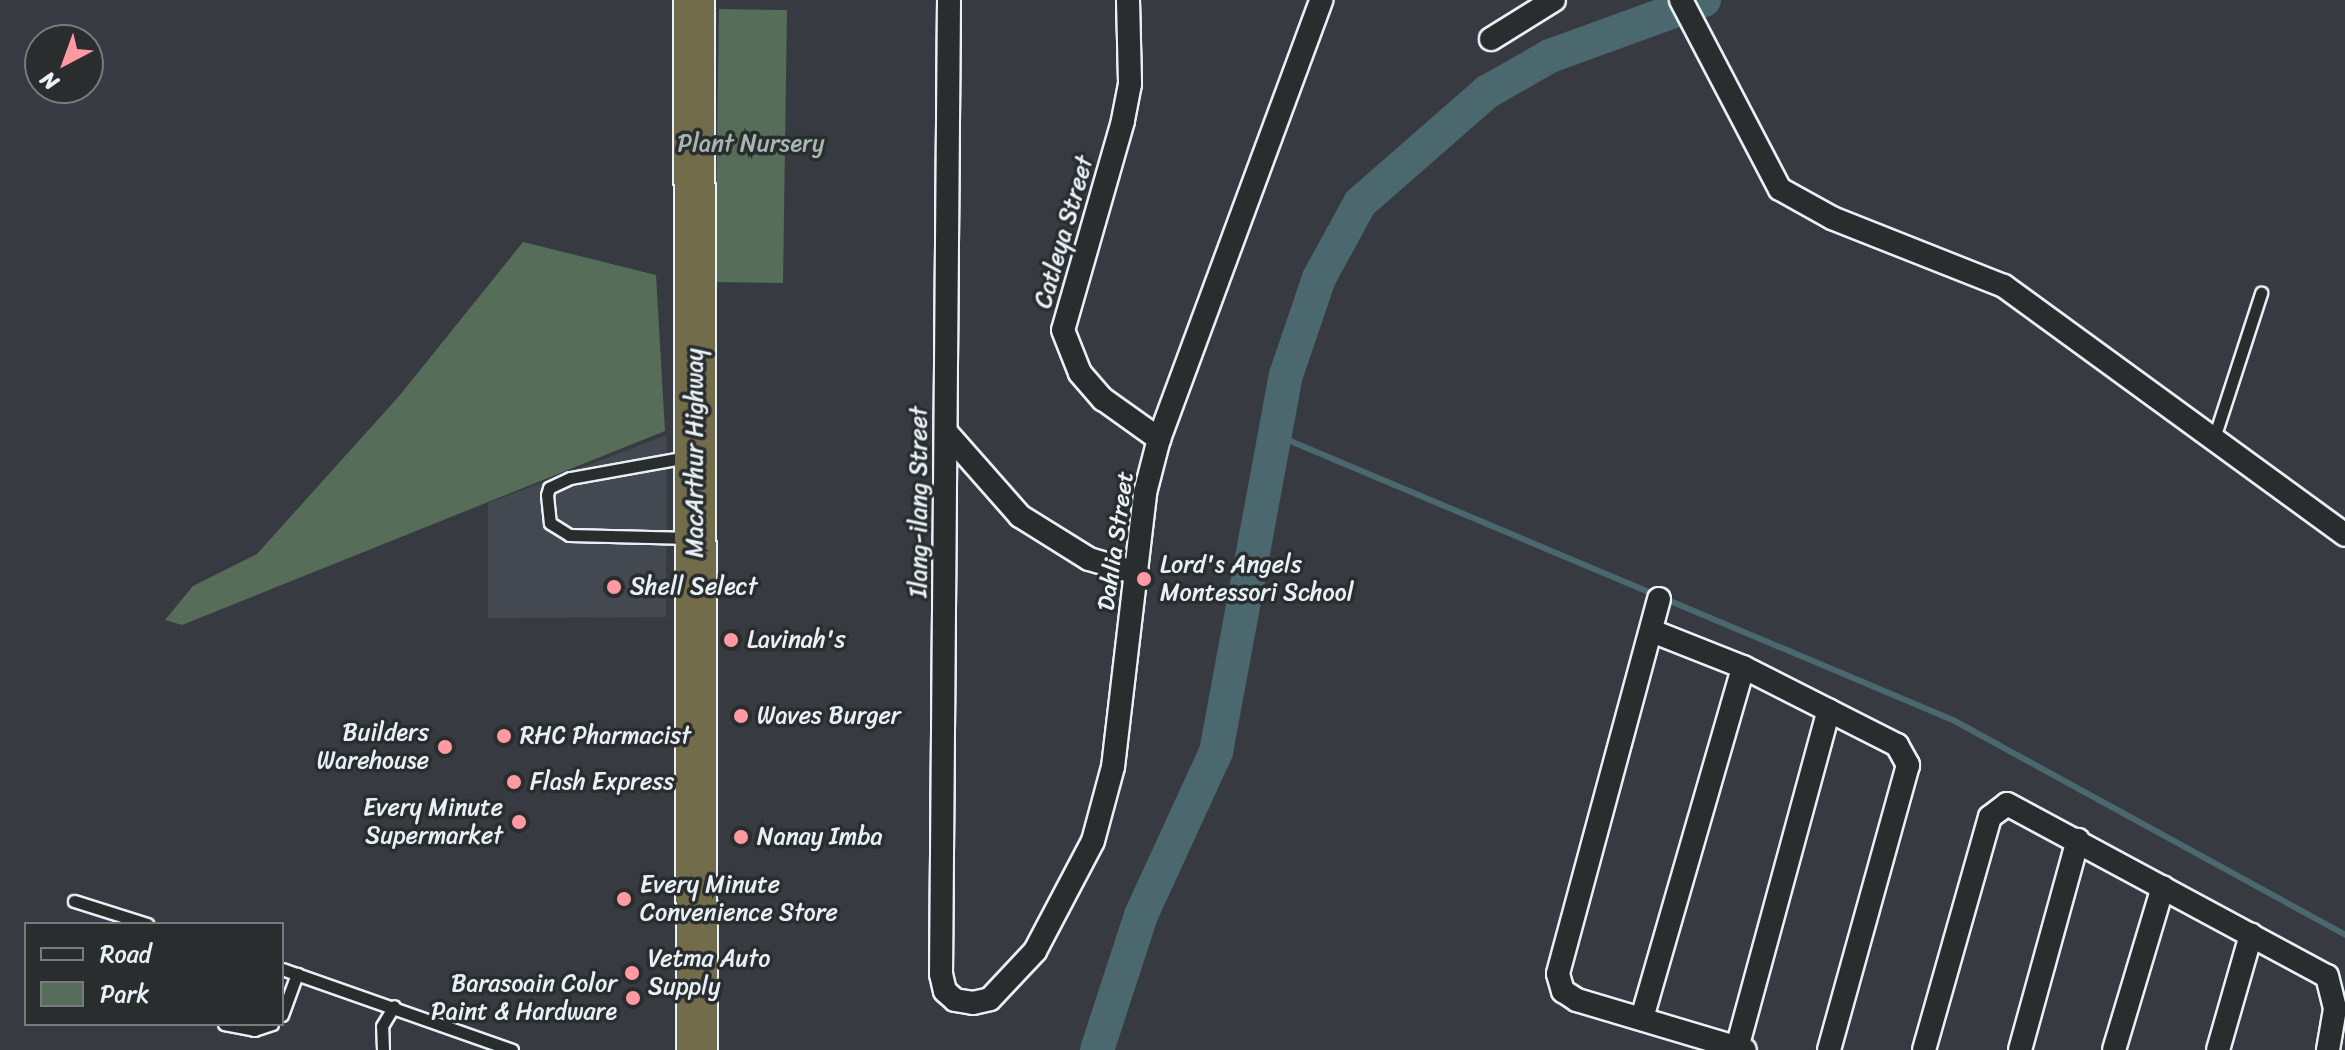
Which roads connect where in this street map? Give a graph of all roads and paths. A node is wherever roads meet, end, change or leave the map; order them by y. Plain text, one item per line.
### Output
1 (694, 0) edge
2 (949, 0) edge
3 (1128, 0) edge
4 (1321, 0) edge
5 (1554, 0) edge
6 (1681, 0) edge
7 (1491, 39) dead end
8 (2261, 293) dead end
9 (946, 432) junction
10 (1159, 439) junction
11 (2213, 442) junction
12 (695, 455) junction
13 (2345, 535) edge
14 (695, 538) junction
15 (1137, 573) junction
16 (1659, 599) dead end
17 (1652, 631) junction
18 (1743, 667) junction
19 (1829, 710) junction
20 (2078, 840) junction
21 (2163, 887) junction
22 (74, 901) dead end
23 (124, 920) edge
24 (2251, 935) junction
25 (284, 970) edge
26 (297, 974) junction
27 (955, 1000) joint
28 (394, 1006) junction
29 (284, 1010) edge
30 (1642, 1018) junction
31 (234, 1026) edge
32 (266, 1026) edge
33 (1741, 1049) edge
34 (383, 1050) edge
35 (512, 1050) edge
36 (697, 1050) edge
37 (1829, 1050) edge
38 (1924, 1050) edge
39 (2020, 1050) edge
40 (2114, 1050) edge
41 (2218, 1050) edge
42 (2328, 1050) edge

1 - 12 highway, MacArthur Highway
2 - 9 street, Ilang-ilang Street
3 - 10 street, Catleya Street
4 - 10 street, Dahlia Street
5 - 7 street
6 - 11 street
8 - 11 lane
9 - 15 street
9 - 27 street, Ilang-ilang Street
10 - 15 street, Dahlia Street
11 - 13 street
12 - 14 highway, MacArthur Highway
12 - 14 lane
14 - 36 highway, MacArthur Highway
15 - 27 street, Dahlia Street
16 - 17 street
17 - 18 street
17 - 30 street
18 - 19 street
18 - 30 street
19 - 33 street
19 - 37 street
20 - 21 street
20 - 38 street
20 - 39 street
21 - 24 street
21 - 40 street
22 - 23 lane
24 - 41 street
24 - 42 street
25 - 26 lane
26 - 28 lane
26 - 29 lane
28 - 34 lane
28 - 35 lane
30 - 33 street
31 - 32 lane

